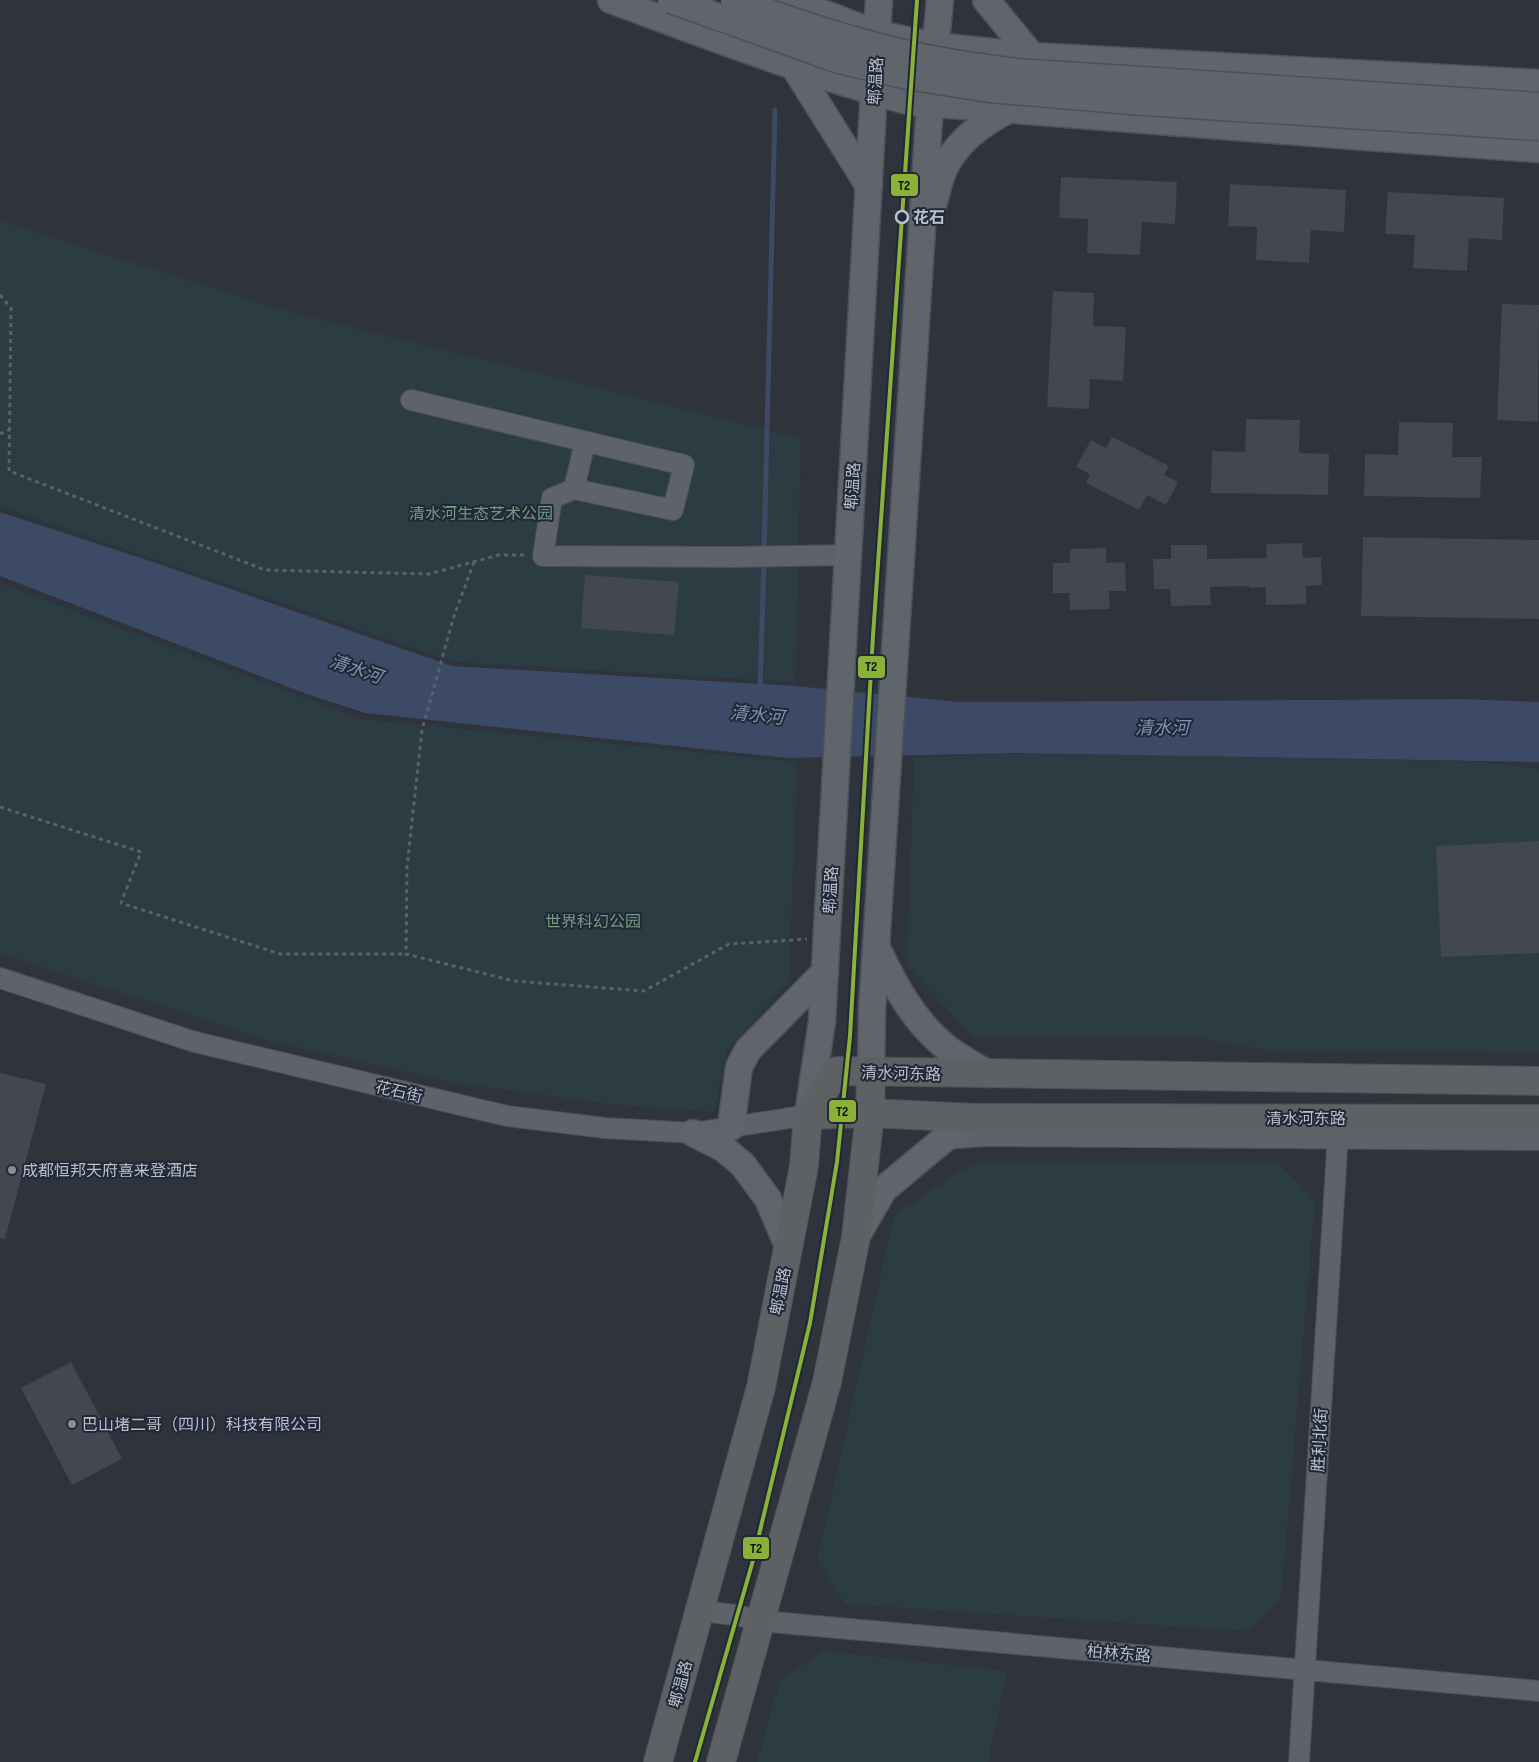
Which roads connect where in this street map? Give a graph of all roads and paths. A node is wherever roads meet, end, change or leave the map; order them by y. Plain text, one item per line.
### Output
1 (611, 0) edge
2 (671, 0) edge
3 (734, 0) edge
4 (788, 0) edge
5 (880, 0) edge
6 (940, 0) edge
7 (986, 0) edge
8 (878, 34) junction
9 (935, 46) junction
10 (1032, 56) junction
11 (793, 64) junction
12 (1539, 83) edge
13 (874, 92) junction
14 (930, 104) junction
15 (1539, 106) edge
16 (1008, 110) junction
17 (1539, 127) edge
18 (1539, 149) edge
19 (869, 186) junction
20 (921, 243) junction
21 (0, 294) edge
22 (411, 400) dead end
23 (10, 430) junction
24 (0, 434) edge
25 (585, 442) junction
26 (574, 489) junction
27 (848, 555) junction
28 (543, 556) junction
29 (474, 562) junction
30 (0, 807) edge
31 (827, 937) junction
32 (876, 946) junction
33 (406, 954) junction
34 (825, 972) junction
35 (0, 978) edge
36 (871, 1072) junction
37 (988, 1074) junction
38 (1539, 1081) edge
39 (870, 1113) junction
40 (808, 1115) junction
41 (976, 1118) junction
42 (1539, 1119) edge
43 (731, 1127) junction
44 (1338, 1128) junction
45 (693, 1133) junction
46 (944, 1139) junction
47 (1539, 1140) edge
48 (856, 1238) junction
49 (788, 1246) junction
50 (700, 1611) junction
51 (761, 1621) junction
52 (1306, 1670) junction
53 (1539, 1691) edge
54 (658, 1762) edge
55 (721, 1762) edge
56 (1299, 1762) edge

1 - 11 main road
2 - 17 main road, bridge
3 - 15 main road, bridge
4 - 8 main road
5 - 8 main road, 郫温路
6 - 9 main road
7 - 10 main road
8 - 9 main road
8 - 13 main road, 郫温路
9 - 10 main road
9 - 14 main road
10 - 12 main road
11 - 13 main road
11 - 19 main road
13 - 14 main road
13 - 19 main road, 郫温路
14 - 16 main road
14 - 20 main road
16 - 18 main road
16 - 20 main road
19 - 27 main road, 郫温路
20 - 32 main road
21 - 23 path
22 - 25 street
23 - 24 path
23 - 29 path
25 - 26 street
25 - 26 street
26 - 28 street
27 - 28 street
27 - 31 main road, 郫温路
28 - 29 path
29 - 33 path
30 - 33 path
31 - 33 path
31 - 34 main road, 郫温路
32 - 36 main road
32 - 37 main road
34 - 40 main road, 郫温路
34 - 43 main road
35 - 45 street, 花石街
36 - 37 highway, 清水河东路
36 - 39 highway
36 - 40 highway, 清水河东路
37 - 38 highway, 清水河东路
39 - 40 highway, 清水河东路
39 - 41 highway, 清水河东路
39 - 48 highway
40 - 43 street, 花石街
40 - 49 highway, 郫温路
41 - 44 highway, 清水河东路
41 - 46 main road
42 - 44 highway, 清水河东路
43 - 45 street, 花石街
44 - 46 street
44 - 47 street
44 - 52 street, 胜利北街
45 - 49 main road
46 - 48 main road
48 - 51 highway
49 - 50 highway, 郫温路
50 - 51 street, 柏林东路
50 - 54 highway, 郫温路
51 - 52 street, 柏林东路
51 - 55 highway
52 - 53 street, 柏林东路
52 - 56 street, 胜利北街

